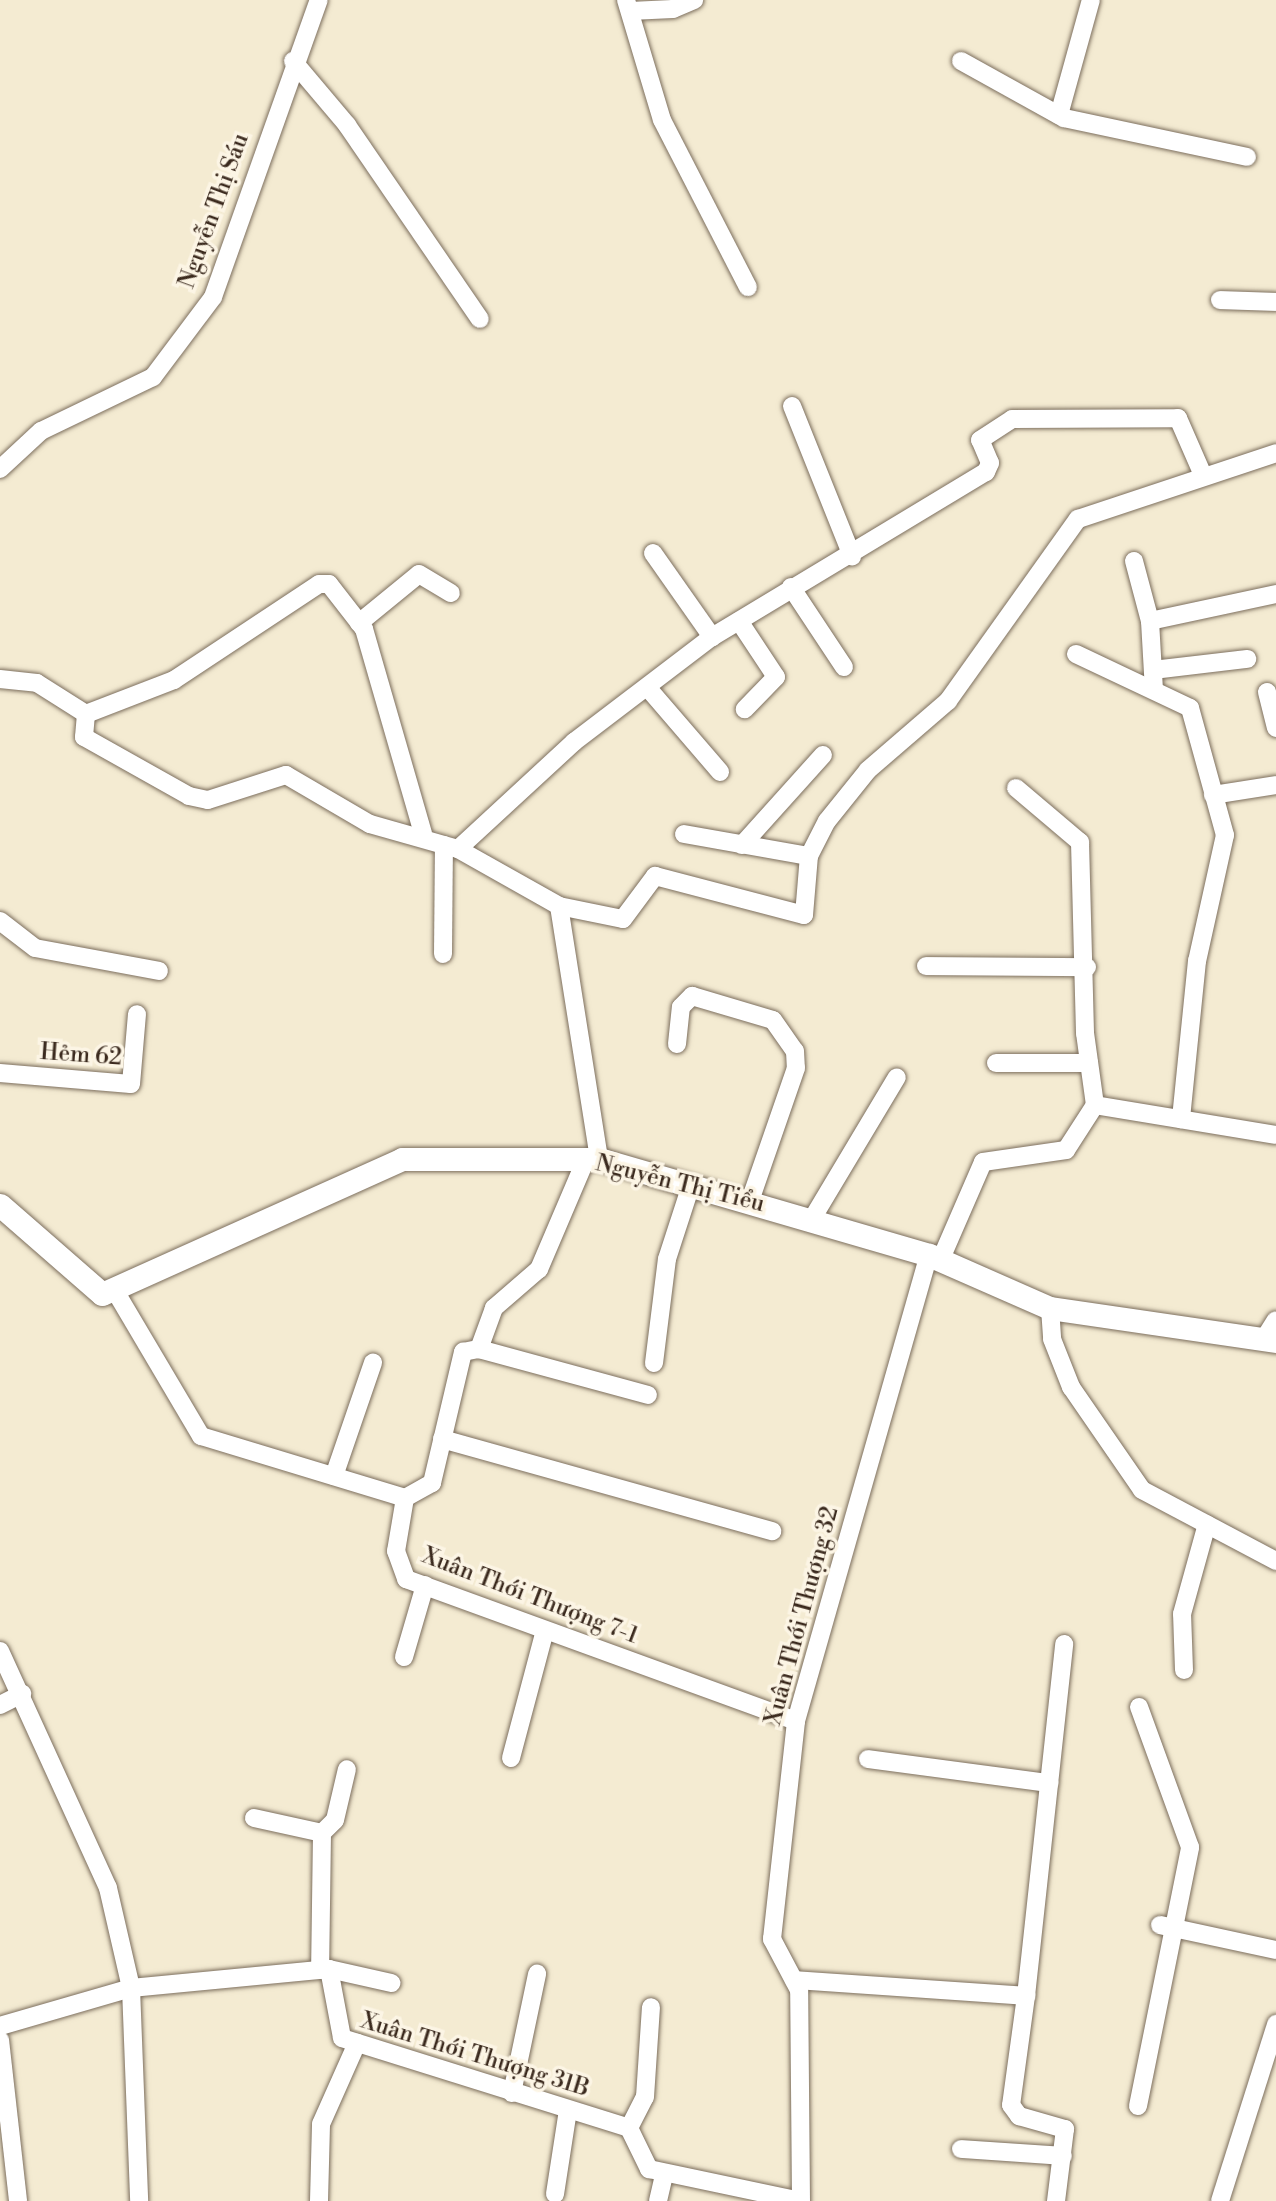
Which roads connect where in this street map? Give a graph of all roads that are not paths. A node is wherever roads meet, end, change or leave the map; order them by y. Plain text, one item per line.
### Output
1 (319, 0) edge
2 (694, 0) edge
3 (1091, 0) edge
4 (628, 6) edge
5 (293, 61) junction
6 (961, 61) dead end
7 (1059, 115) junction
8 (1247, 157) dead end
9 (748, 287) dead end
10 (1220, 300) dead end
11 (1276, 302) edge
12 (480, 319) dead end
13 (792, 406) dead end
14 (1276, 453) edge
15 (0, 469) edge
16 (1202, 473) junction
17 (653, 553) dead end
18 (852, 556) junction
19 (1134, 561) dead end
20 (790, 587) junction
21 (451, 593) dead end
22 (1276, 594) edge
23 (739, 621) junction
24 (1150, 621) junction
25 (359, 623) junction
26 (712, 638) junction
27 (1076, 654) dead end
28 (1247, 659) dead end
29 (844, 667) dead end
30 (1153, 670) junction
31 (0, 679) edge
32 (646, 687) junction
33 (1154, 690) junction
34 (1267, 692) dead end
35 (745, 709) dead end
36 (86, 714) junction
37 (1276, 727) edge
38 (823, 755) dead end
39 (720, 772) dead end
40 (1276, 785) edge
41 (1016, 788) dead end
42 (1213, 796) junction
43 (423, 834) junction
44 (684, 834) dead end
45 (741, 845) junction
46 (451, 847) junction
47 (809, 856) junction
48 (559, 906) junction
49 (0, 921) edge
50 (443, 954) dead end
51 (926, 966) dead end
52 (1087, 967) junction
53 (159, 971) dead end
54 (137, 1014) dead end
55 (677, 1044) dead end
56 (996, 1063) dead end
57 (1089, 1063) junction
58 (0, 1073) edge
59 (897, 1077) dead end
60 (1095, 1105) junction
61 (1181, 1119) junction
62 (1276, 1135) edge
63 (593, 1159) junction
64 (691, 1185) junction
65 (750, 1201) junction
66 (0, 1205) edge
67 (812, 1219) junction
68 (934, 1258) junction
69 (114, 1289) junction
70 (1051, 1308) junction
71 (1272, 1334) edge
72 (479, 1349) junction
73 (373, 1363) dead end
74 (654, 1363) dead end
75 (648, 1395) dead end
76 (442, 1439) junction
77 (334, 1476) junction
78 (405, 1498) junction
79 (1207, 1524) junction
80 (772, 1531) dead end
81 (1276, 1561) edge
82 (425, 1585) junction
83 (545, 1630) junction
84 (1064, 1644) dead end
85 (0, 1651) edge
86 (404, 1657) dead end
87 (1184, 1670) dead end
88 (22, 1693) junction
89 (0, 1705) edge
90 (1139, 1707) dead end
91 (796, 1721) junction
92 (511, 1758) dead end
93 (868, 1759) dead end
94 (347, 1769) dead end
95 (1049, 1783) junction
96 (254, 1818) dead end
97 (322, 1833) junction
98 (1167, 1927) junction
99 (1276, 1950) edge
100 (325, 1969) junction
101 (537, 1974) dead end
102 (794, 1980) junction
103 (391, 1983) dead end
104 (131, 1988) junction
105 (1026, 1996) junction
106 (651, 2007) dead end
107 (1276, 2024) edge
108 (0, 2026) edge
109 (0, 2040) edge
110 (357, 2043) junction
111 (512, 2093) junction
112 (1138, 2106) dead end
113 (568, 2110) junction
114 (629, 2128) junction
115 (961, 2149) dead end
116 (1063, 2156) junction
117 (664, 2174) junction
118 (555, 2194) dead end
119 (18, 2201) edge
120 (139, 2201) edge
121 (319, 2201) edge
122 (658, 2201) edge
123 (801, 2201) edge
124 (1056, 2201) edge
125 (1220, 2201) edge

1 - 5 street, Nguyễn Thị Sáu
2 - 4 street
3 - 7 street
4 - 9 street
5 - 12 street
5 - 15 street, Nguyễn Thị Sáu
6 - 7 street
7 - 8 street
10 - 11 street
13 - 18 street
14 - 16 street
16 - 18 street
16 - 47 street
17 - 26 street
18 - 20 street
19 - 24 street
20 - 23 street
20 - 29 street
21 - 25 street
22 - 24 street
23 - 26 street
23 - 35 street
24 - 30 street
25 - 36 street
25 - 43 street
26 - 32 street
27 - 33 street
28 - 30 street
30 - 33 street
31 - 36 street
32 - 39 street
32 - 46 street
33 - 42 street
34 - 37 street
36 - 43 street
38 - 45 street
40 - 42 street
41 - 52 street
42 - 61 street
43 - 46 street
44 - 45 street
45 - 47 street
46 - 48 street
46 - 50 street
47 - 48 street
48 - 63 street
49 - 53 street
51 - 52 street
52 - 57 street
54 - 58 street, Hẻm 62
55 - 65 street
56 - 57 street
57 - 60 street
59 - 67 street
60 - 61 street
60 - 68 street, Xuân Thới Thượng 32
61 - 62 street
63 - 64 street, Nguyễn Thị Tiểu
63 - 69 street, Nguyễn Thị Tiểu
63 - 72 street
64 - 65 street, Nguyễn Thị Tiểu
64 - 74 street
65 - 67 street, Nguyễn Thị Tiểu
66 - 69 street
67 - 68 street, Nguyễn Thị Tiểu
68 - 70 street, Nguyễn Thị Tiểu
68 - 91 street, Xuân Thới Thượng 32
69 - 77 street
70 - 71 street, Nguyễn Thị Tiểu
70 - 79 street
72 - 75 street
72 - 76 street
73 - 77 street
76 - 78 street
76 - 80 street
77 - 78 street
78 - 82 street, Xuân Thới Thượng 7-1
79 - 81 street
79 - 87 street
82 - 83 street, Xuân Thới Thượng 7-1
82 - 86 street
83 - 91 street, Xuân Thới Thượng 7-1
83 - 92 street
84 - 95 street
85 - 88 street
88 - 89 street
88 - 104 street
90 - 98 street
91 - 102 street, Xuân Thới Thượng 32
93 - 95 street
94 - 97 street
95 - 105 street
96 - 97 street
97 - 100 street
98 - 99 street
98 - 112 street
100 - 103 street
100 - 104 street
100 - 110 street, Xuân Thới Thượng 31B
101 - 111 street
102 - 105 street
102 - 123 street, Xuân Thới Thượng 32
104 - 108 street
104 - 120 street
105 - 116 street
106 - 114 street
107 - 125 street
109 - 119 street
110 - 111 street, Xuân Thới Thượng 31B
110 - 121 street
111 - 113 street, Xuân Thới Thượng 31B
113 - 114 street, Xuân Thới Thượng 31B
113 - 118 street
114 - 117 street
115 - 116 street
116 - 124 street
117 - 122 street
117 - 123 street

